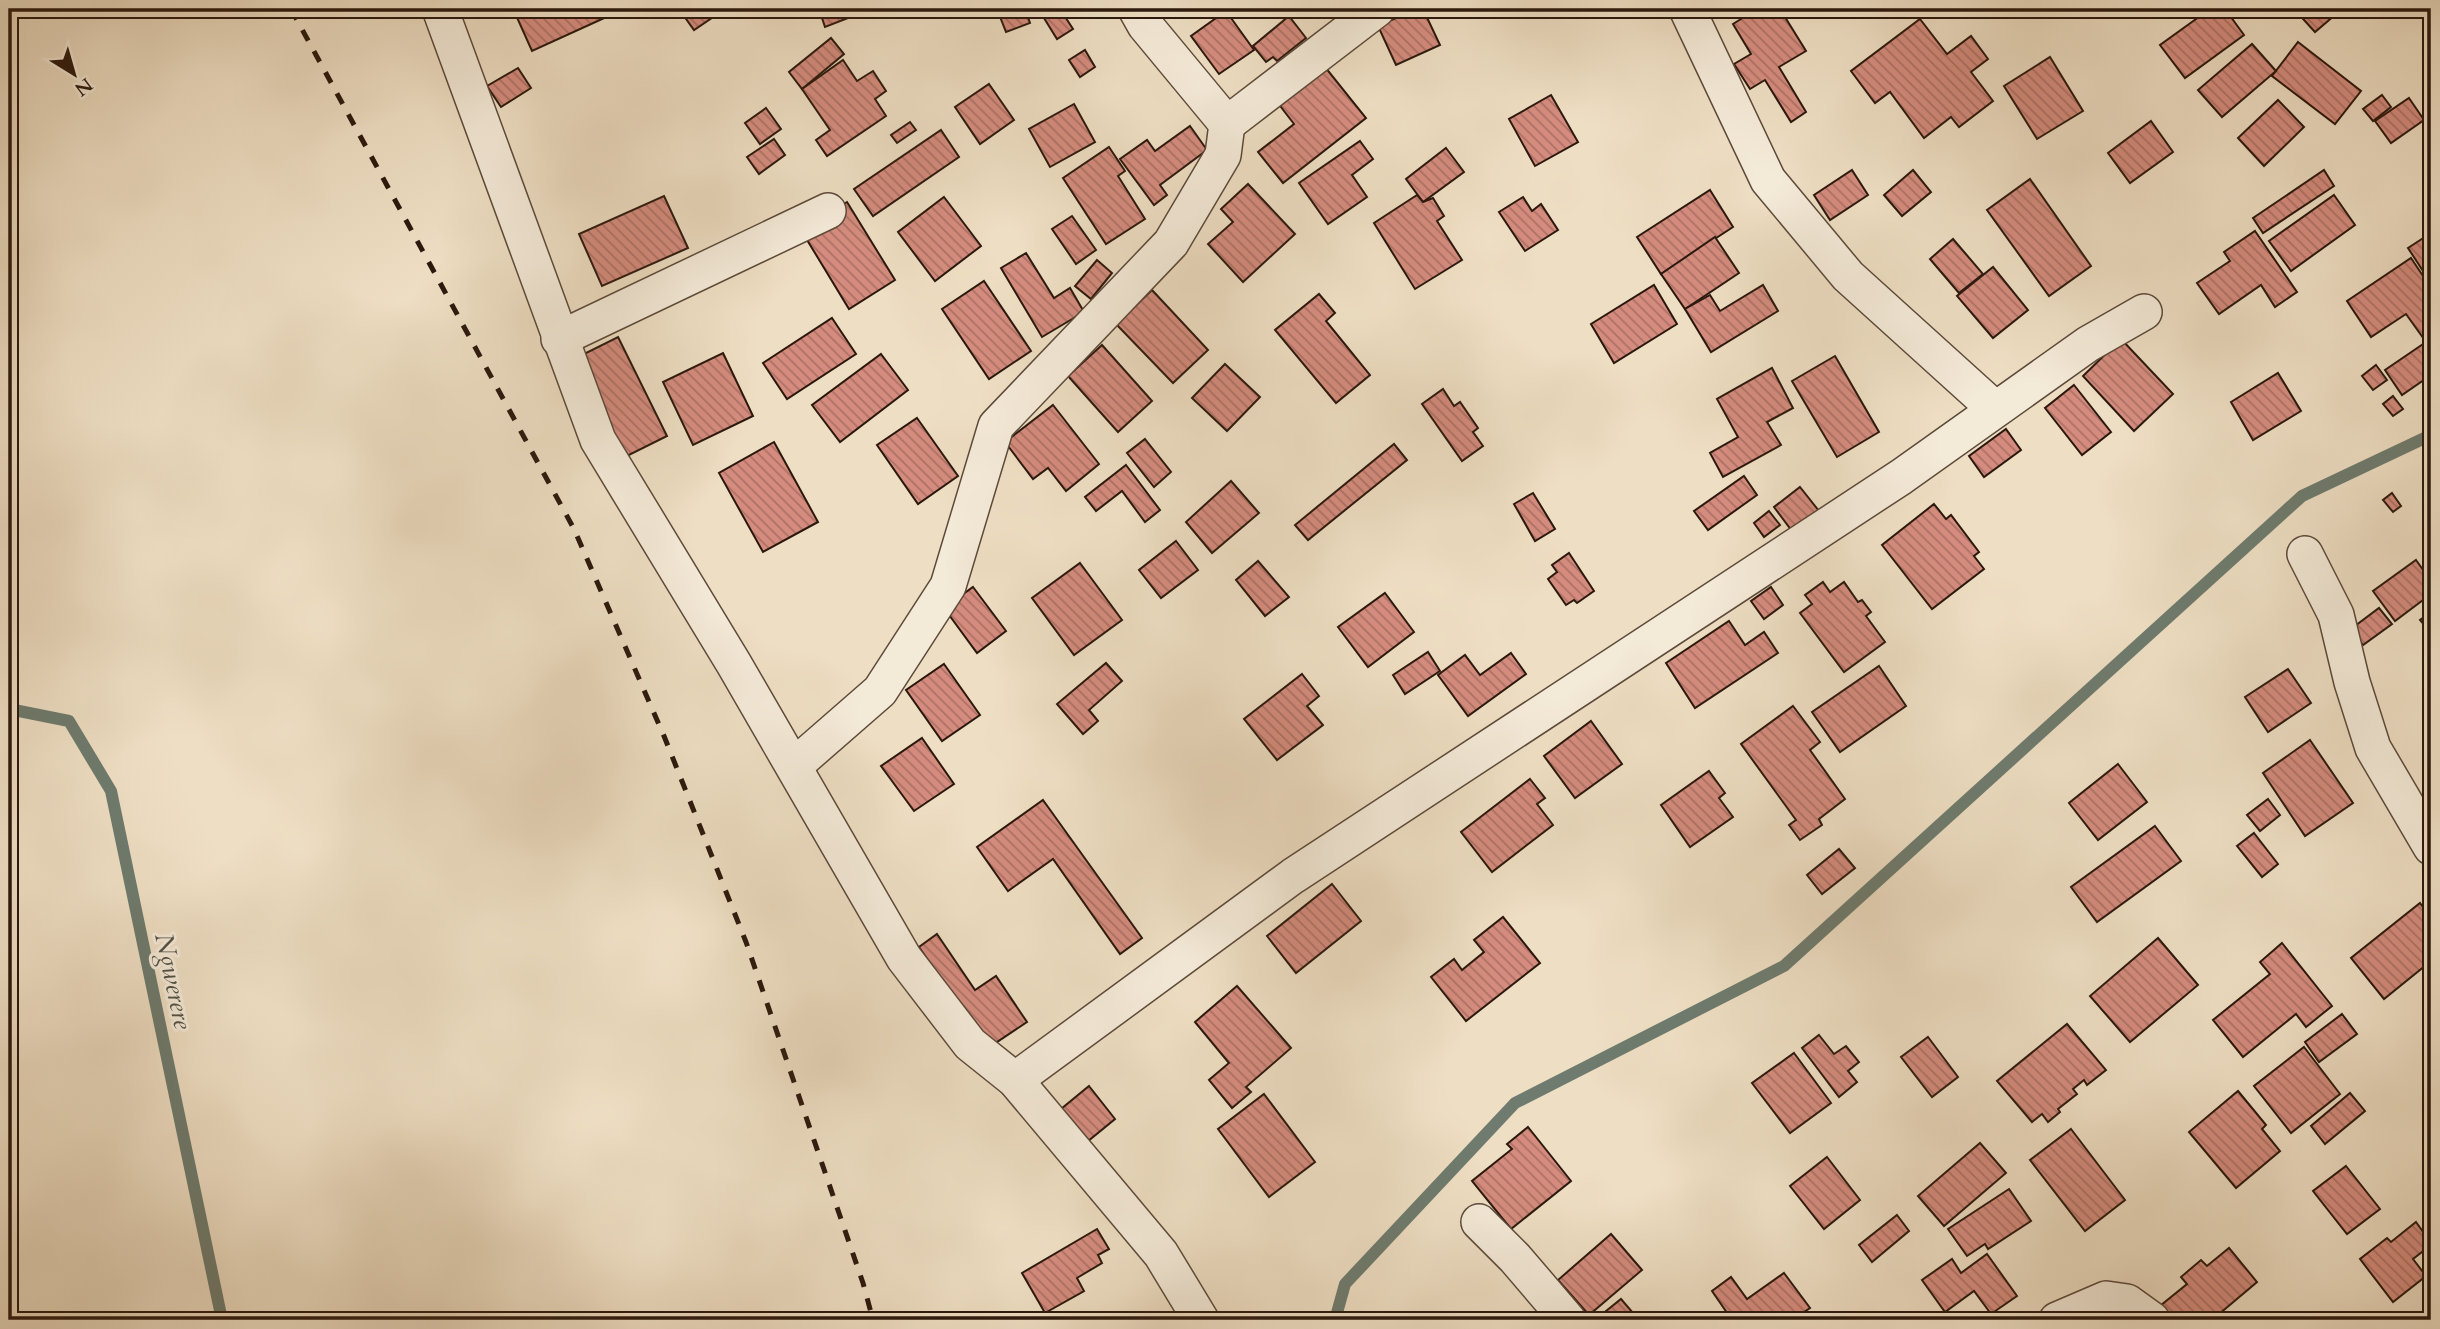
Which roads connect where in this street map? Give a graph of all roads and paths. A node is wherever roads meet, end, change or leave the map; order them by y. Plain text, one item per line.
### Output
1 (440, 9) edge
2 (1136, 9) edge
3 (1377, 9) edge
4 (1687, 9) edge
5 (1227, 124) junction
6 (828, 211) dead end
7 (2144, 312) dead end
8 (559, 339) junction
9 (1995, 409) junction
10 (2305, 554) dead end
11 (794, 766) junction
12 (2431, 848) edge
13 (1015, 1080) junction
14 (1479, 1222) dead end
15 (1200, 1320) edge
16 (1568, 1320) edge
17 (2057, 1320) edge
18 (2152, 1320) edge

1 - 8 street
2 - 5 street
3 - 5 street
4 - 9 street
5 - 11 street
6 - 8 street
7 - 9 street
8 - 11 street
9 - 13 street
10 - 12 street
11 - 13 street
13 - 15 street
14 - 16 street
17 - 18 street

